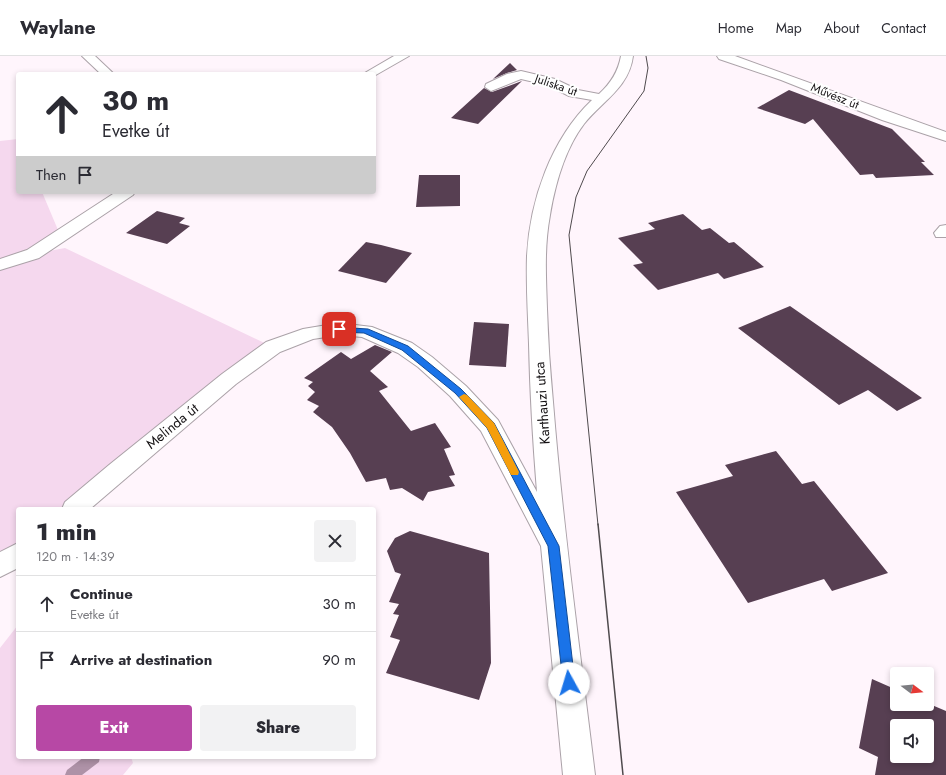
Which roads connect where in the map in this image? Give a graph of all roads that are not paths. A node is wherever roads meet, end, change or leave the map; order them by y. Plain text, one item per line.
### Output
1 (88, 56) edge
2 (403, 56) edge
3 (627, 56) edge
4 (723, 56) edge
5 (106, 72) edge
6 (373, 72) edge
7 (491, 87) dead end
8 (600, 98) junction
9 (946, 137) edge
10 (124, 194) edge
11 (0, 265) edge
12 (76, 507) edge
13 (553, 546) junction
14 (16, 555) edge
15 (0, 566) edge
16 (579, 775) edge

1 - 5 street
2 - 6 street
3 - 8 street, Karthauzi utca
4 - 9 street, Művész út
7 - 8 street, Juliska út
8 - 13 street, Karthauzi utca
10 - 11 street
12 - 13 street, Melinda út
13 - 16 street, Karthauzi utca
14 - 15 street

